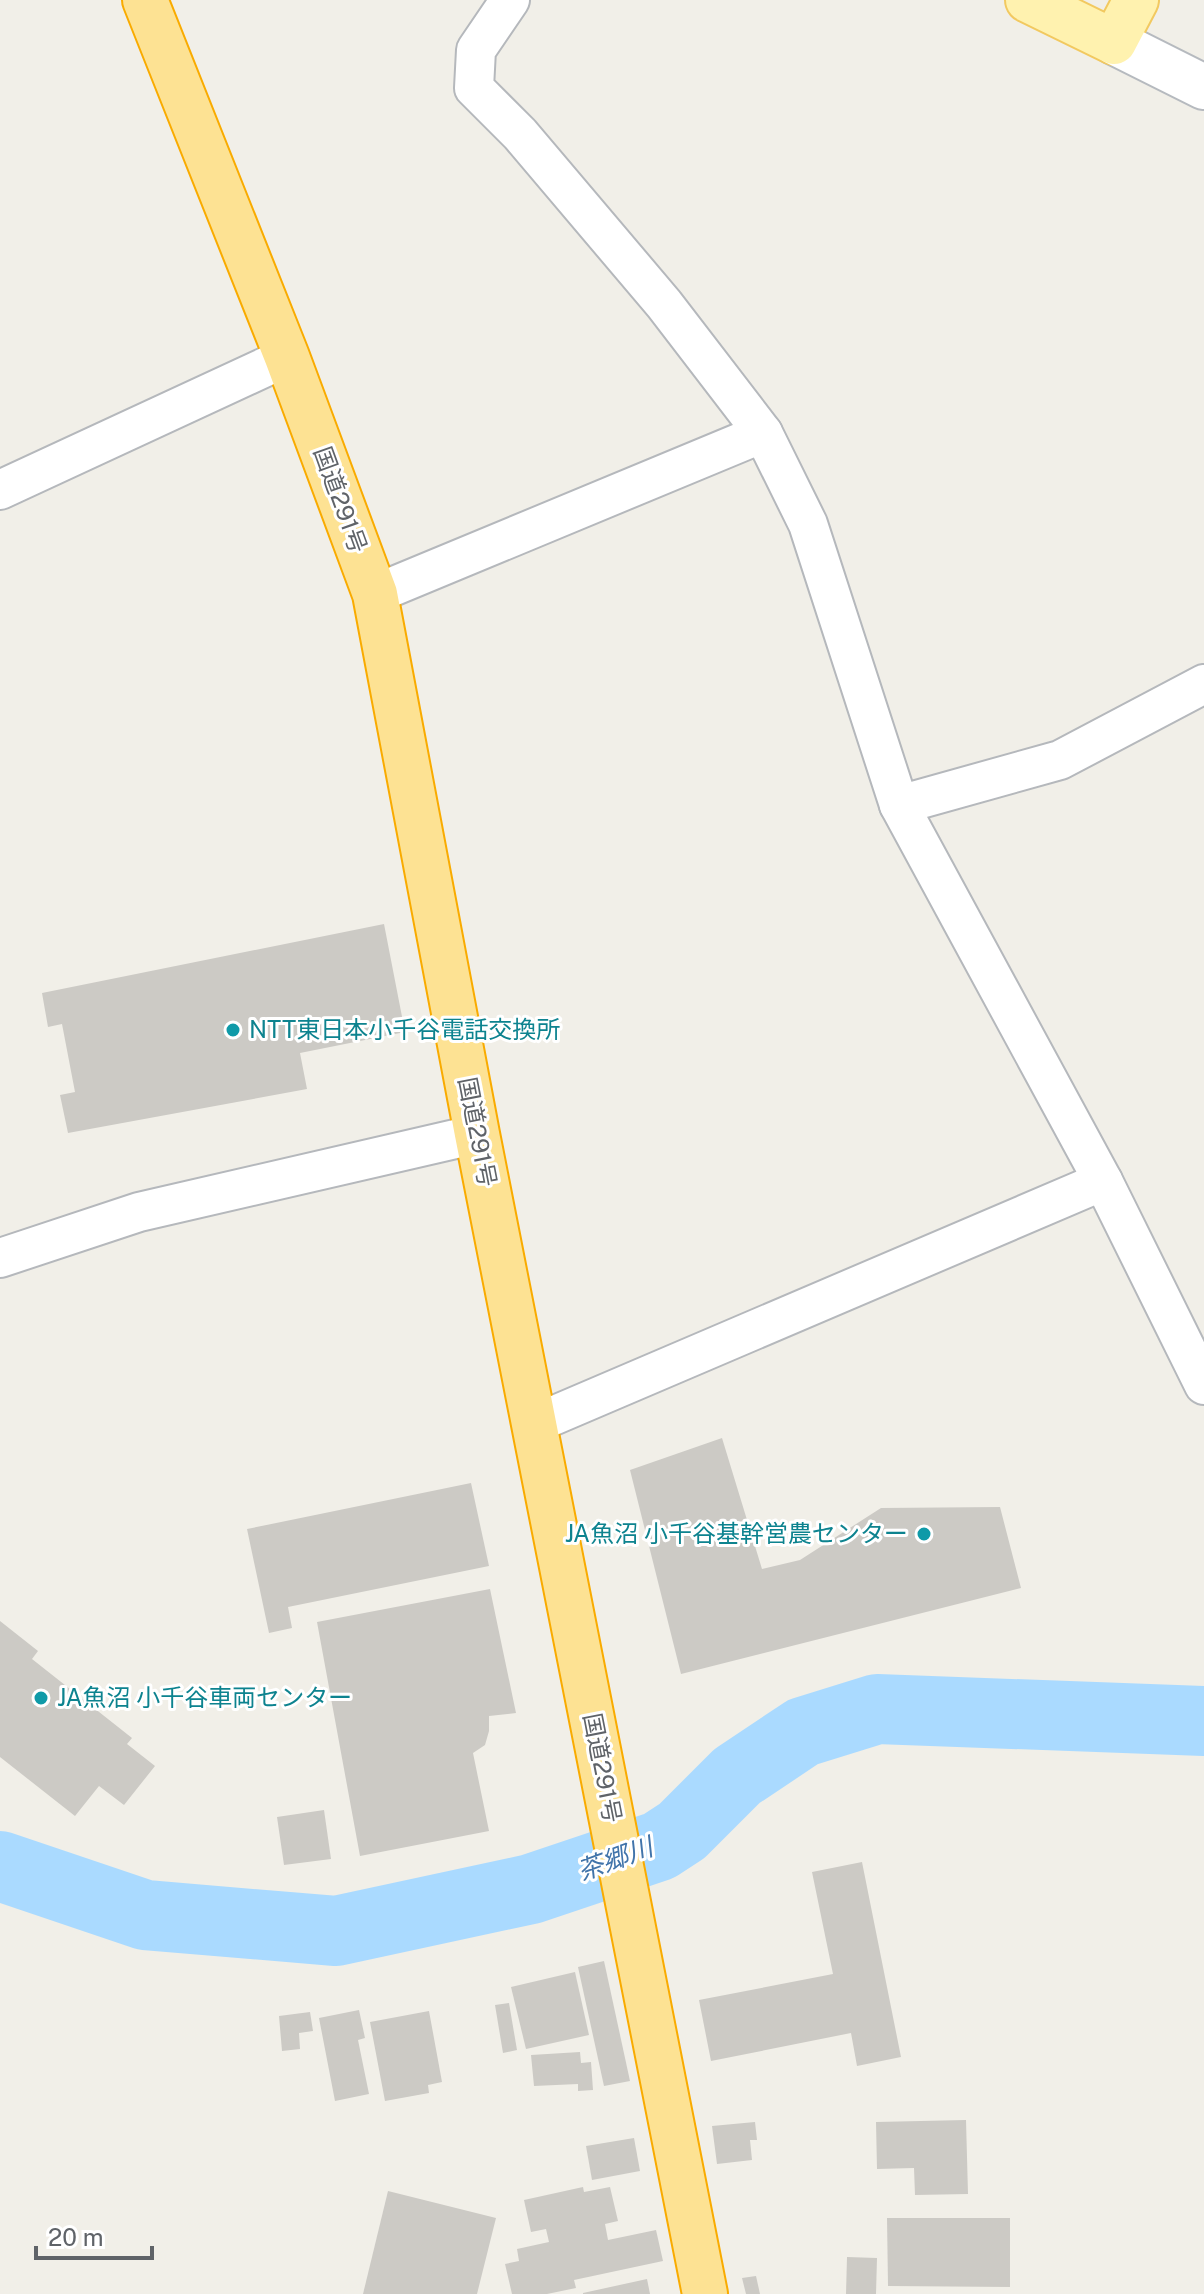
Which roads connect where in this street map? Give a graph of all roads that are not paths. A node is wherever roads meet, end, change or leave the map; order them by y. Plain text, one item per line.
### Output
1 (145, 0) edge
2 (510, 0) edge
3 (1028, 0) edge
4 (1136, 0) edge
5 (1114, 42) junction
6 (1204, 87) edge
7 (287, 357) junction
8 (763, 433) junction
9 (0, 490) edge
10 (375, 594) junction
11 (1204, 684) edge
12 (899, 805) junction
13 (477, 1134) junction
14 (1103, 1181) junction
15 (0, 1258) edge
16 (1204, 1385) edge
17 (534, 1424) junction
18 (705, 2294) edge

1 - 7 highway, 国道291号
2 - 8 street
3 - 5 main road
4 - 5 main road
5 - 6 street
7 - 9 street
7 - 10 highway, 国道291号
8 - 10 street
8 - 12 street
10 - 13 highway, 国道291号
11 - 12 street
12 - 14 street
13 - 15 street
13 - 17 highway, 国道291号
14 - 16 street
14 - 17 street
17 - 18 highway, 国道291号

